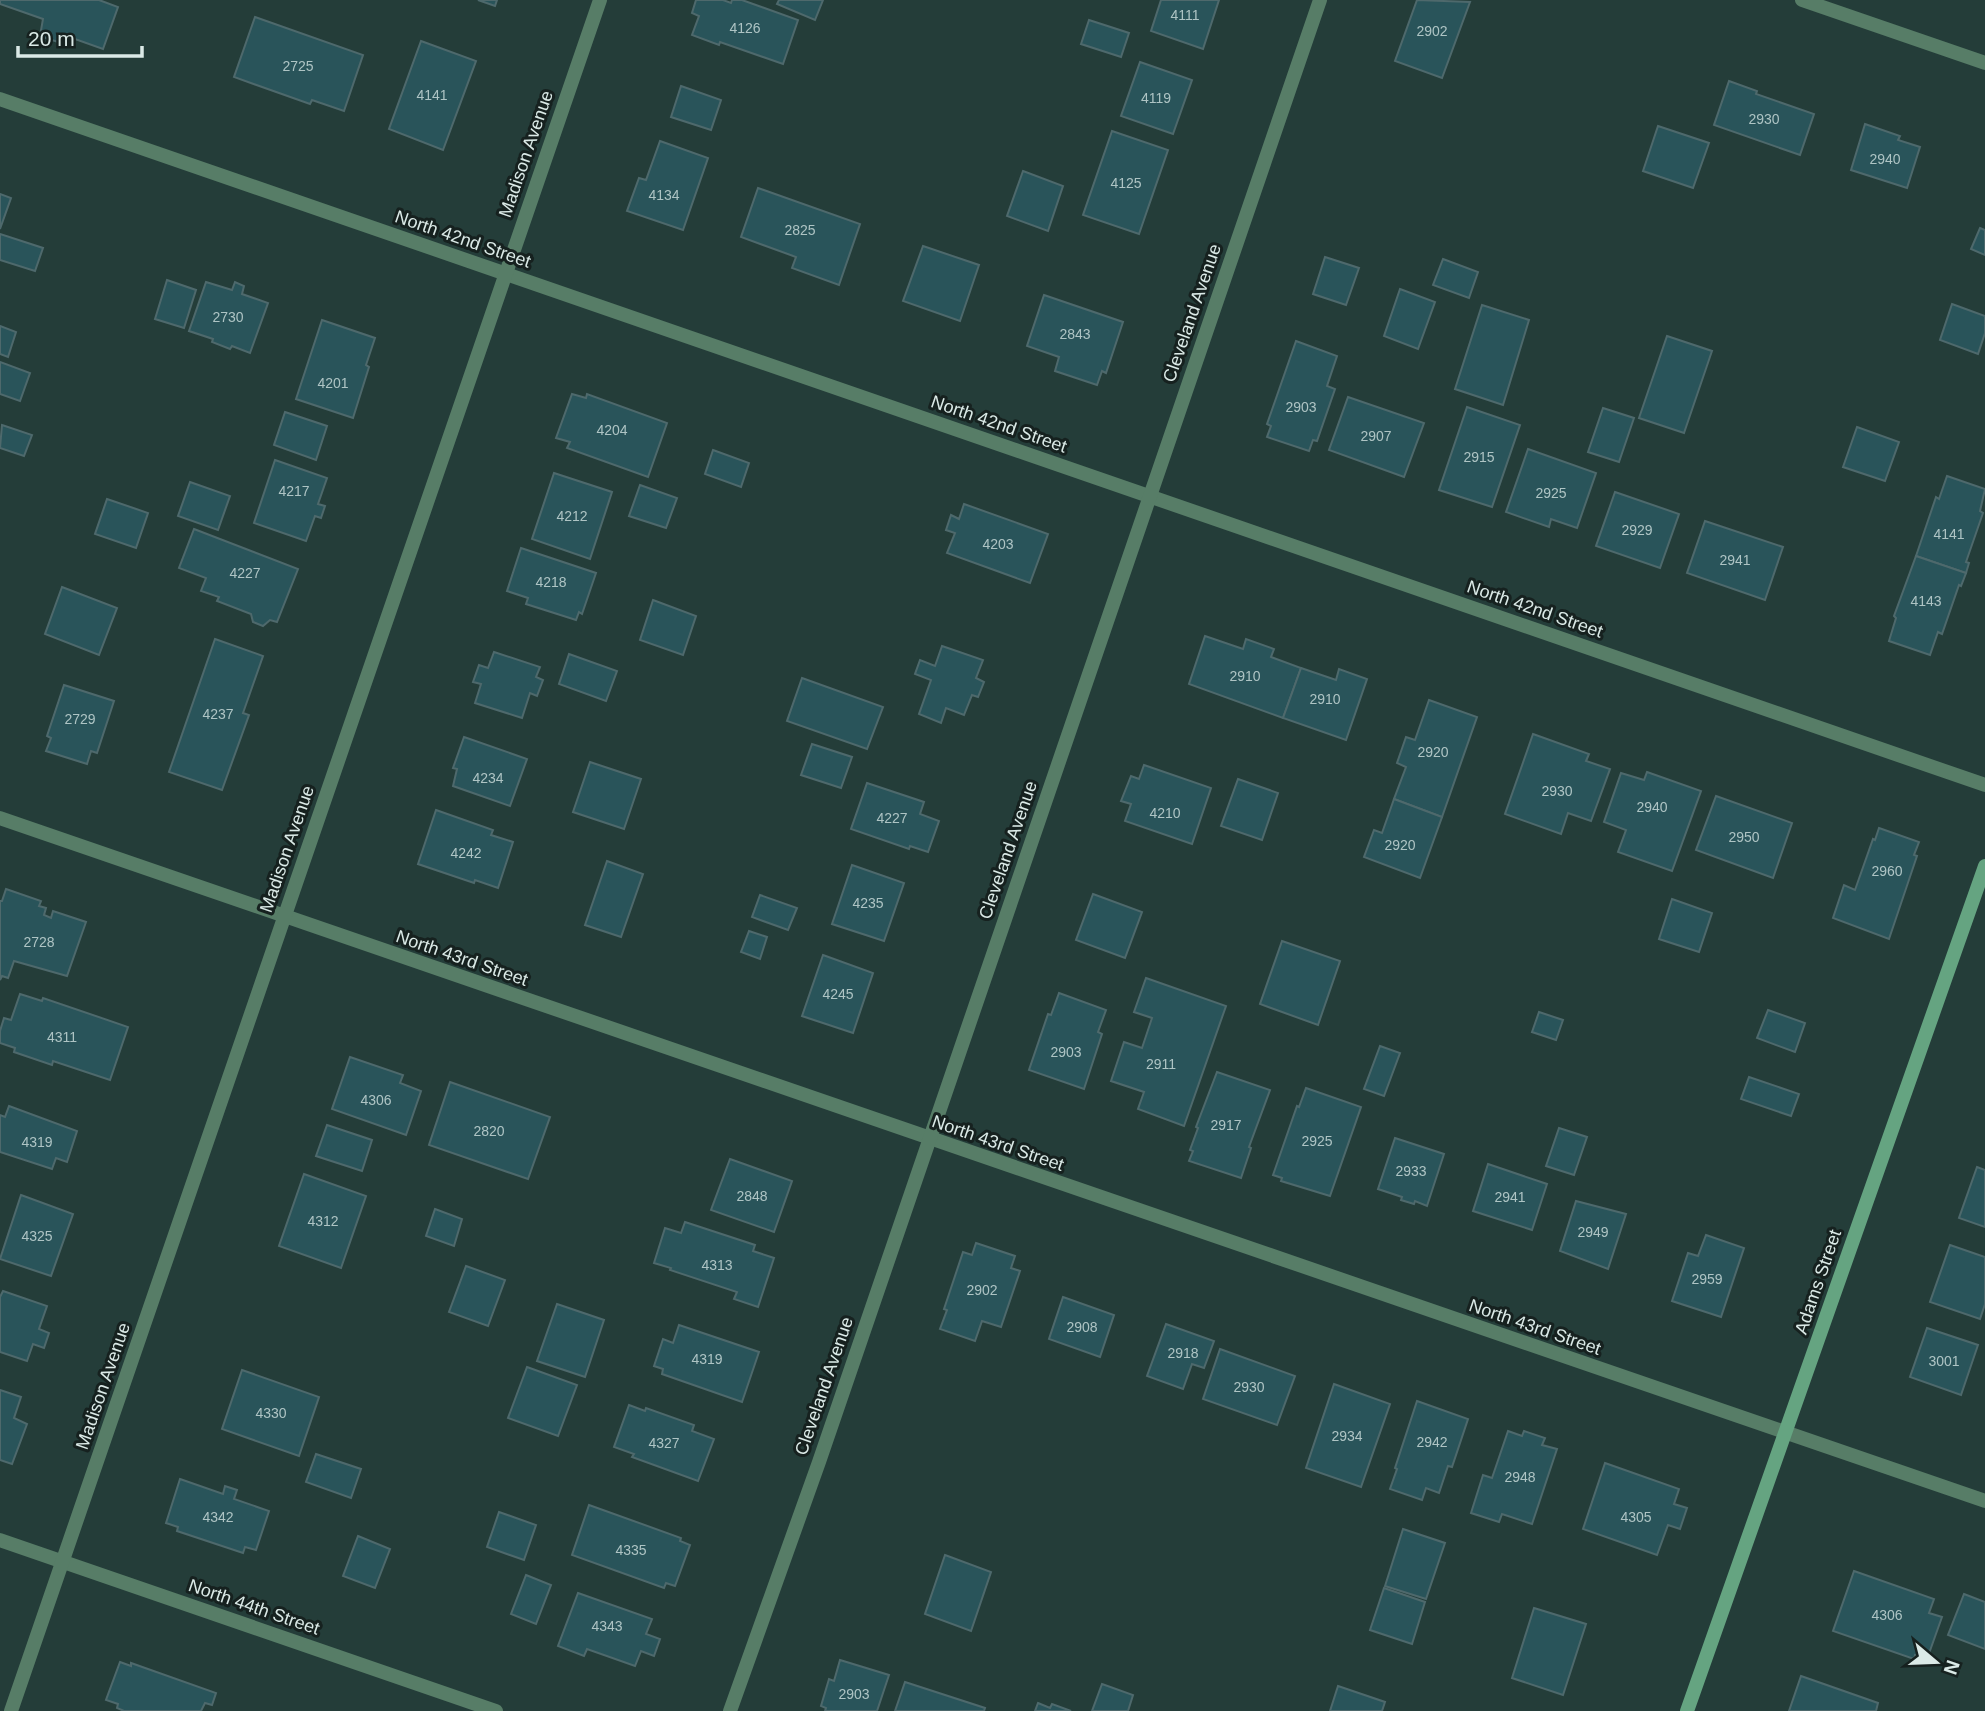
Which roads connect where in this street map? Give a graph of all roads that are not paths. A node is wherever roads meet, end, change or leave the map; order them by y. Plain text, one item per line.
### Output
1 (600, 0) edge
2 (1320, 0) edge
3 (1802, 0) edge
4 (1985, 63) edge
5 (0, 99) edge
6 (505, 274) junction
7 (1150, 497) junction
8 (1985, 785) edge
9 (0, 818) edge
10 (1985, 866) edge
11 (285, 916) junction
12 (929, 1139) junction
13 (1785, 1433) junction
14 (1985, 1501) edge
15 (0, 1540) edge
16 (64, 1562) junction
17 (11, 1711) edge
18 (496, 1711) edge
19 (730, 1711) edge
20 (1686, 1711) edge

1 - 6 street, Madison Avenue
2 - 7 street, Cleveland Avenue
3 - 4 street
5 - 6 street, North 42nd Street
6 - 7 street, North 42nd Street
6 - 11 street, Madison Avenue
7 - 8 street, North 42nd Street
7 - 12 street, Cleveland Avenue
9 - 11 street, North 43rd Street
10 - 13 main road, Adams Street
11 - 12 street, North 43rd Street
11 - 16 street, Madison Avenue
12 - 13 street, North 43rd Street
12 - 19 street, Cleveland Avenue
13 - 14 street, North 43rd Street
13 - 20 main road, Adams Street
15 - 16 street, North 44th Street
16 - 17 street, Madison Avenue
16 - 18 street, North 44th Street

